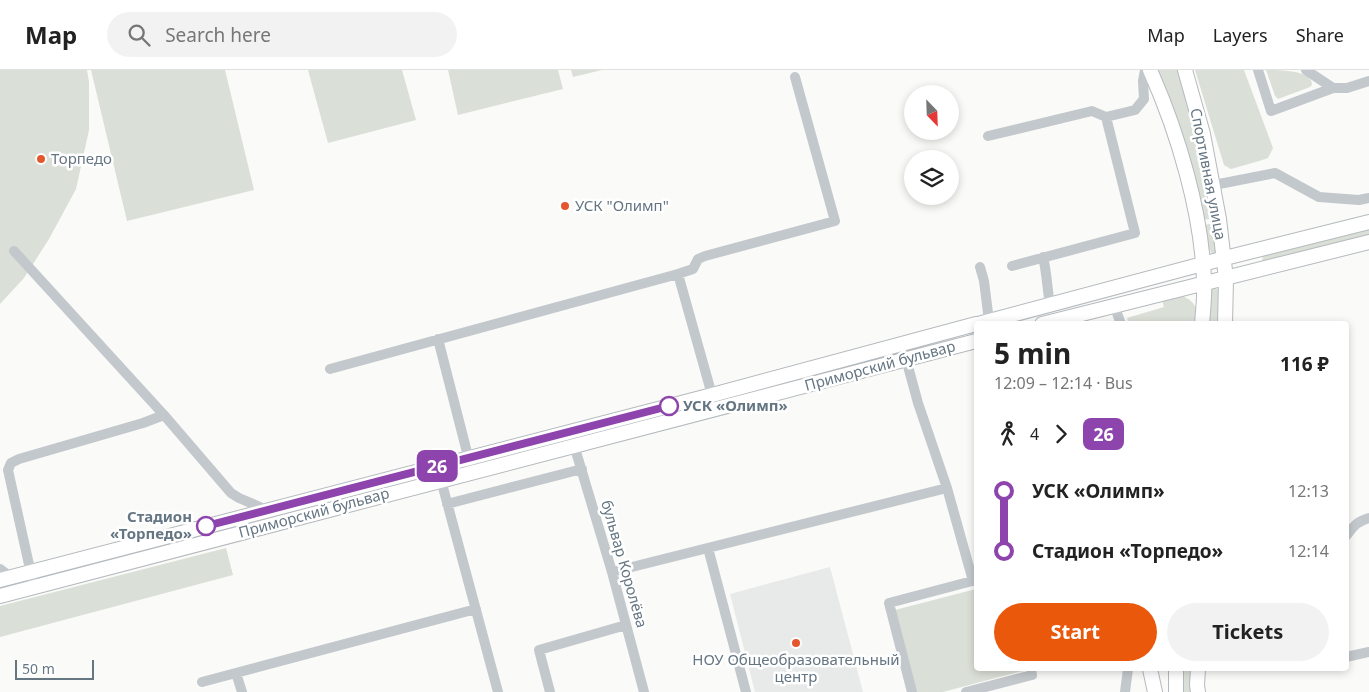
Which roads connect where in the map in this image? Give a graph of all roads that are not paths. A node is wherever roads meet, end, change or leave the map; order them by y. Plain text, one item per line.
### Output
1 (1146, 70) edge
2 (1150, 70) edge
3 (1185, 70) edge
4 (1258, 70) edge
5 (1306, 70) edge
6 (795, 77) dead end
7 (1369, 81) edge
8 (1333, 88) junction
9 (1106, 117) junction
10 (988, 136) dead end
11 (1214, 185) junction
12 (1369, 198) edge
13 (1369, 222) edge
14 (1369, 242) edge
15 (14, 251) dead end
16 (1043, 258) junction
17 (1224, 258) junction
18 (1203, 263) junction
19 (1012, 266) dead end
20 (980, 267) dead end
21 (678, 274) junction
22 (1226, 279) junction
23 (1204, 283) junction
24 (1050, 304) junction
25 (1114, 305) junction
26 (981, 321) edge
27 (988, 321) edge
28 (1053, 321) edge
29 (1120, 321) edge
30 (1202, 321) edge
31 (1225, 321) edge
32 (974, 325) edge
33 (438, 339) junction
34 (974, 342) edge
35 (906, 359) junction
36 (330, 369) dead end
37 (712, 395) junction
38 (164, 414) junction
39 (574, 445) junction
40 (469, 458) junction
41 (582, 470) junction
42 (472, 472) junction
43 (441, 480) junction
44 (947, 488) junction
45 (447, 504) junction
46 (267, 510) junction
47 (1369, 518) edge
48 (1349, 532) edge
49 (708, 548) junction
50 (30, 572) junction
51 (612, 572) junction
52 (4, 575) edge
53 (974, 580) edge
54 (34, 586) junction
55 (0, 596) edge
56 (476, 609) junction
57 (626, 625) junction
58 (1369, 652) edge
59 (1349, 656) edge
60 (1031, 671) edge
61 (1128, 671) edge
62 (1149, 671) edge
63 (1176, 671) edge
64 (1198, 671) edge
65 (236, 673) junction
66 (202, 682) dead end
67 (1197, 690) edge
68 (242, 692) edge
69 (498, 692) edge
70 (550, 692) edge
71 (644, 692) edge
72 (746, 692) edge
73 (912, 692) edge
74 (966, 692) edge
75 (1125, 692) edge
76 (1155, 692) edge
77 (1176, 692) edge

1 - 9 street
2 - 18 main road, Спортивная улица
3 - 11 main road, Спортивная улица
4 - 8 street
5 - 8 street
6 - 21 street
7 - 8 street
9 - 10 street
9 - 16 street
11 - 12 street
11 - 17 main road, Спортивная улица
13 - 17 main road
14 - 22 main road
15 - 38 street
16 - 19 street
16 - 24 street
17 - 18 main road
17 - 22 main road, Спортивная улица
18 - 23 main road, Спортивная улица
18 - 24 main road
20 - 26 street
21 - 33 street
21 - 37 street
22 - 23 main road
22 - 31 main road, Спортивная улица
23 - 25 main road
23 - 30 main road, Спортивная улица
24 - 27 main road
25 - 28 main road
25 - 29 street
32 - 37 main road
33 - 36 street
33 - 40 street
34 - 35 main road, Приморский бульвар
35 - 39 main road, Приморский бульвар
35 - 44 street
37 - 40 main road
38 - 46 street
38 - 50 street
39 - 41 street, бульвар Королёва
39 - 42 main road, Приморский бульвар
40 - 42 street
40 - 46 main road
41 - 45 street
41 - 51 street, бульвар Королёва
42 - 43 main road, Приморский бульвар
43 - 45 street
43 - 54 main road, Приморский бульвар
44 - 49 street
44 - 53 street
45 - 56 street
46 - 50 main road
47 - 48 street
49 - 51 street
49 - 72 street
50 - 52 main road
50 - 54 street
51 - 57 street, бульвар Королёва
53 - 73 street
54 - 55 main road, Приморский бульвар
56 - 65 street
56 - 69 street
57 - 70 street
57 - 71 street, бульвар Королёва
58 - 59 street
60 - 74 street
61 - 75 street
62 - 76 main road
63 - 77 main road
64 - 67 main road
65 - 66 street
65 - 68 street

